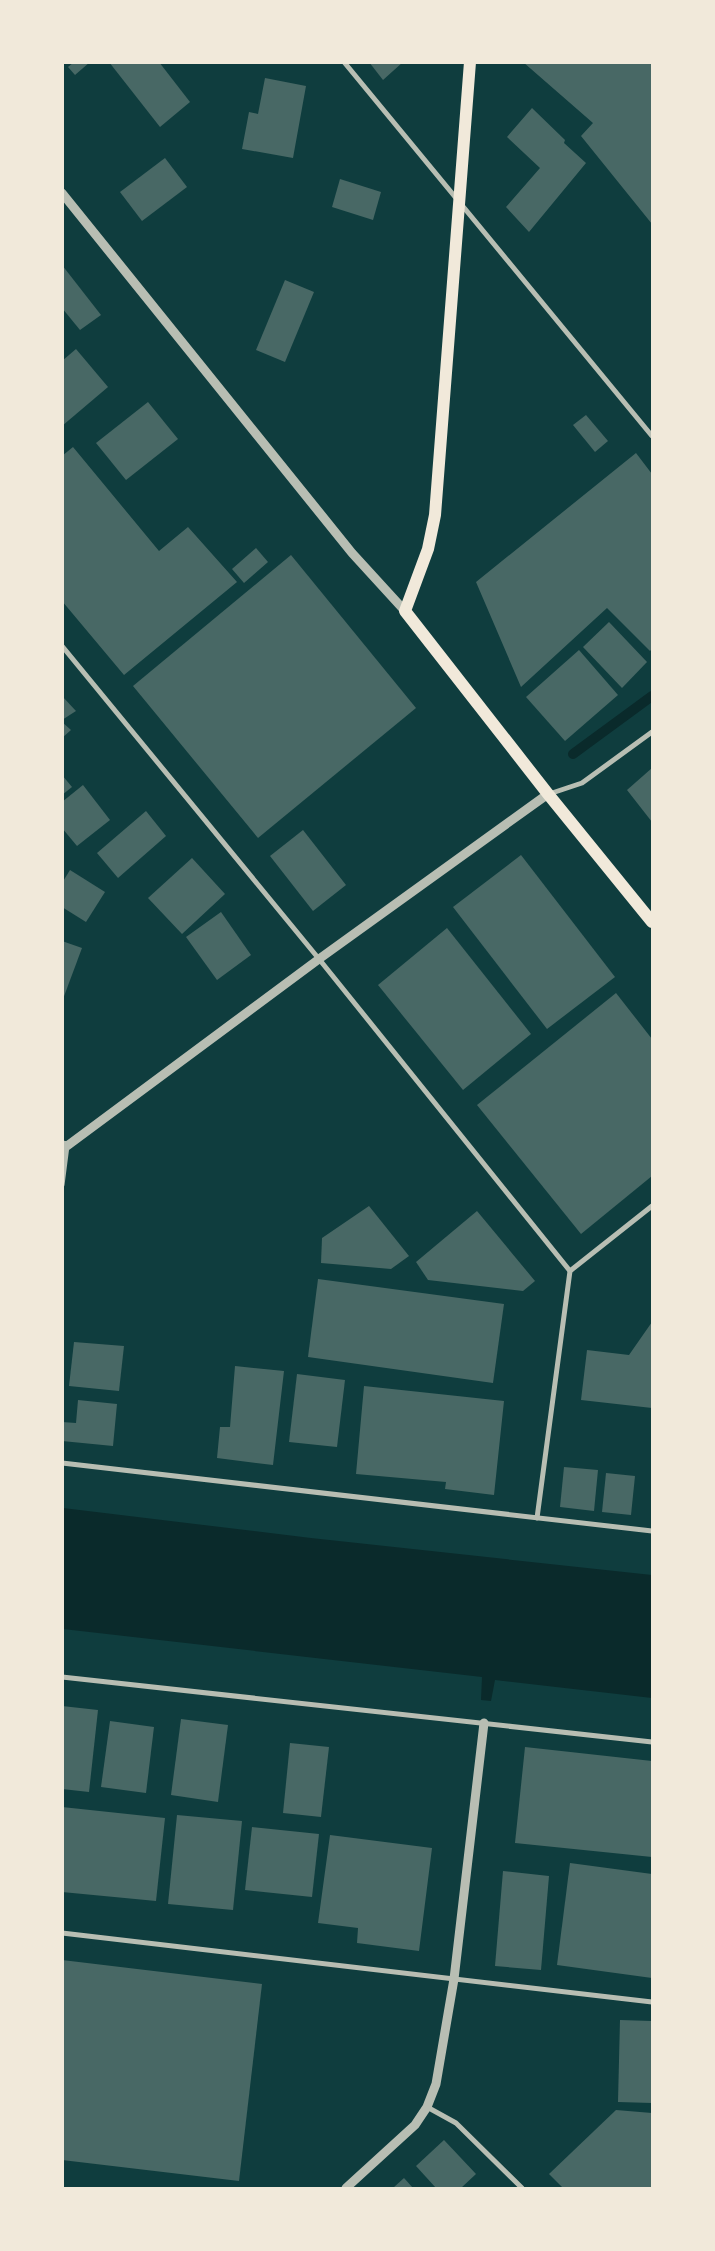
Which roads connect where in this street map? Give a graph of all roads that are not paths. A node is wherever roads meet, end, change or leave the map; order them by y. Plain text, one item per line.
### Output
1 (344, 62) edge
2 (470, 62) edge
3 (62, 193) edge
4 (460, 201) junction
5 (652, 436) edge
6 (406, 611) junction
7 (62, 646) edge
8 (652, 732) edge
9 (548, 794) junction
10 (652, 922) edge
11 (319, 959) junction
12 (65, 1145) edge
13 (62, 1185) edge
14 (652, 1206) edge
15 (570, 1271) junction
16 (62, 1463) edge
17 (537, 1518) junction
18 (652, 1531) edge
19 (62, 1677) edge
20 (484, 1723) junction
21 (652, 1742) edge
22 (62, 1933) edge
23 (454, 1979) junction
24 (652, 2002) edge
25 (427, 2107) junction
26 (346, 2188) edge
27 (522, 2188) edge

1 - 4 street
2 - 4 main road
3 - 6 street
4 - 5 street
4 - 6 main road
6 - 9 main road
7 - 11 street
8 - 9 street
9 - 10 main road
9 - 11 street
11 - 12 street
11 - 15 street
12 - 13 street
14 - 15 street
15 - 17 street
16 - 17 street
17 - 18 street
19 - 20 street
20 - 21 street
20 - 23 street
22 - 23 street
23 - 24 street
23 - 25 street
25 - 26 street
25 - 27 street

